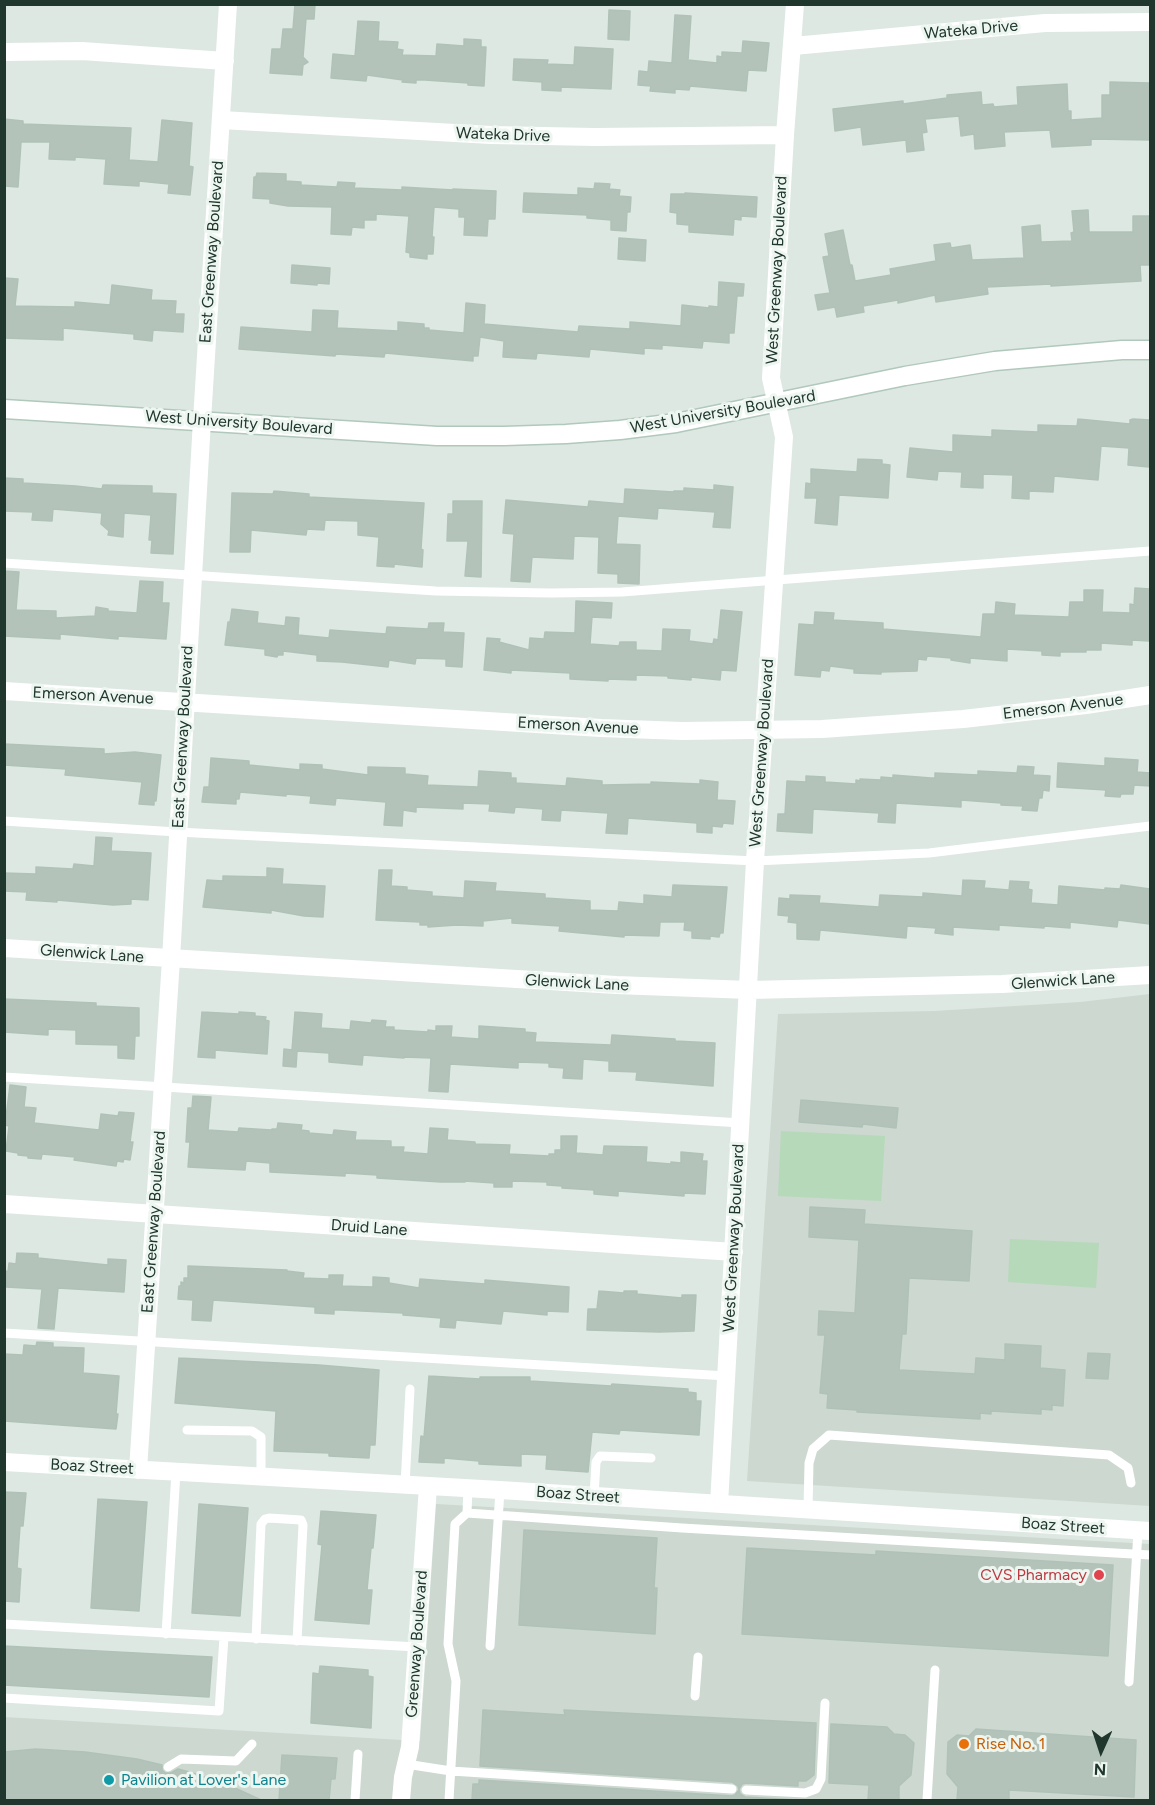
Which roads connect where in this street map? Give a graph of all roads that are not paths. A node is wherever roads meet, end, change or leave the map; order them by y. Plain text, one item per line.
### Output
1 (228, 4) edge
2 (795, 4) edge
3 (1150, 22) edge
4 (793, 46) junction
5 (4, 52) edge
6 (225, 61) junction
7 (221, 120) junction
8 (785, 135) junction
9 (1150, 350) edge
10 (777, 404) junction
11 (4, 409) edge
12 (202, 420) junction
13 (1150, 551) edge
14 (4, 563) edge
15 (193, 574) junction
16 (773, 581) junction
17 (4, 691) edge
18 (1150, 695) edge
19 (185, 702) junction
20 (763, 731) junction
21 (4, 821) edge
22 (1150, 826) edge
23 (177, 832) junction
24 (755, 861) junction
25 (4, 948) edge
26 (171, 959) junction
27 (1150, 975) edge
28 (749, 990) junction
29 (4, 1077) edge
30 (163, 1087) junction
31 (741, 1123) junction
32 (4, 1204) edge
33 (154, 1215) junction
34 (734, 1252) junction
35 (4, 1333) edge
36 (145, 1342) junction
37 (726, 1376) junction
38 (410, 1389) dead end
39 (186, 1430) dead end
40 (651, 1458) dead end
41 (4, 1462) edge
42 (138, 1470) junction
43 (176, 1472) junction
44 (261, 1476) junction
45 (1131, 1483) dead end
46 (405, 1485) junction
47 (428, 1486) junction
48 (468, 1488) junction
49 (500, 1490) junction
50 (594, 1496) junction
51 (719, 1504) junction
52 (808, 1509) junction
53 (467, 1513) junction
54 (498, 1515) junction
55 (1144, 1531) edge
56 (1137, 1553) junction
57 (1150, 1555) edge
58 (4, 1624) edge
59 (166, 1634) junction
60 (224, 1637) junction
61 (256, 1639) junction
62 (297, 1641) junction
63 (490, 1646) dead end
64 (417, 1647) junction
65 (698, 1657) dead end
66 (935, 1670) dead end
67 (1129, 1682) dead end
68 (695, 1696) dead end
69 (4, 1698) edge
70 (825, 1702) dead end
71 (252, 1744) dead end
72 (358, 1754) dead end
73 (406, 1764) junction
74 (168, 1767) dead end
75 (451, 1771) junction
76 (732, 1789) dead end
77 (746, 1790) dead end
78 (355, 1800) edge
79 (401, 1800) edge
80 (449, 1800) edge
81 (927, 1800) edge

1 - 6 street, East Greenway Boulevard
2 - 4 street, West Greenway Boulevard
3 - 4 street, Wateka Drive
4 - 8 street, West Greenway Boulevard
5 - 6 street
6 - 7 street, East Greenway Boulevard
7 - 8 street, Wateka Drive
7 - 12 street, East Greenway Boulevard
8 - 10 street, West Greenway Boulevard
9 - 10 street, West University Boulevard
10 - 12 street, West University Boulevard
10 - 16 street, West Greenway Boulevard
11 - 12 street, West University Boulevard
12 - 15 street, East Greenway Boulevard
13 - 16 lane
14 - 15 lane
15 - 16 lane
15 - 19 street, East Greenway Boulevard
16 - 20 street, West Greenway Boulevard
17 - 19 street, Emerson Avenue
18 - 20 street, Emerson Avenue
19 - 20 street, Emerson Avenue
19 - 23 street, East Greenway Boulevard
20 - 24 street, West Greenway Boulevard
21 - 23 lane
22 - 24 lane
23 - 24 lane
23 - 26 street, East Greenway Boulevard
24 - 28 street, West Greenway Boulevard
25 - 26 street, Glenwick Lane
26 - 28 street, Glenwick Lane
26 - 30 street, East Greenway Boulevard
27 - 28 street, Glenwick Lane
28 - 31 street, West Greenway Boulevard
29 - 30 lane
30 - 31 lane
30 - 33 street, East Greenway Boulevard
31 - 34 street, West Greenway Boulevard
32 - 33 street, Druid Lane
33 - 34 street, Druid Lane
33 - 36 street, East Greenway Boulevard
34 - 37 street, West Greenway Boulevard
35 - 36 lane
36 - 37 lane
36 - 42 street, East Greenway Boulevard
37 - 51 street, West Greenway Boulevard
38 - 46 lane
39 - 44 lane
40 - 50 lane
41 - 42 street, Boaz Street
42 - 43 street, Boaz Street
43 - 44 street, Boaz Street
43 - 59 lane
44 - 46 street, Boaz Street
45 - 52 lane
46 - 47 street, Boaz Street
47 - 48 street, Boaz Street
47 - 64 street, Greenway Boulevard
48 - 49 street, Boaz Street
48 - 53 lane
49 - 50 street, Boaz Street
49 - 54 lane
50 - 51 street, Boaz Street
51 - 52 street, Boaz Street
52 - 55 street, Boaz Street
53 - 54 lane
53 - 75 lane
54 - 56 lane
54 - 63 lane
55 - 56 lane
56 - 57 lane
56 - 67 lane
58 - 59 lane
59 - 60 lane
60 - 61 lane
60 - 69 lane
61 - 62 lane
61 - 62 lane
62 - 64 lane
64 - 73 street, Greenway Boulevard
65 - 68 lane
66 - 81 lane
70 - 77 lane
71 - 74 lane
72 - 78 lane
73 - 75 lane
73 - 79 street, Greenway Boulevard
75 - 76 lane
75 - 80 lane

